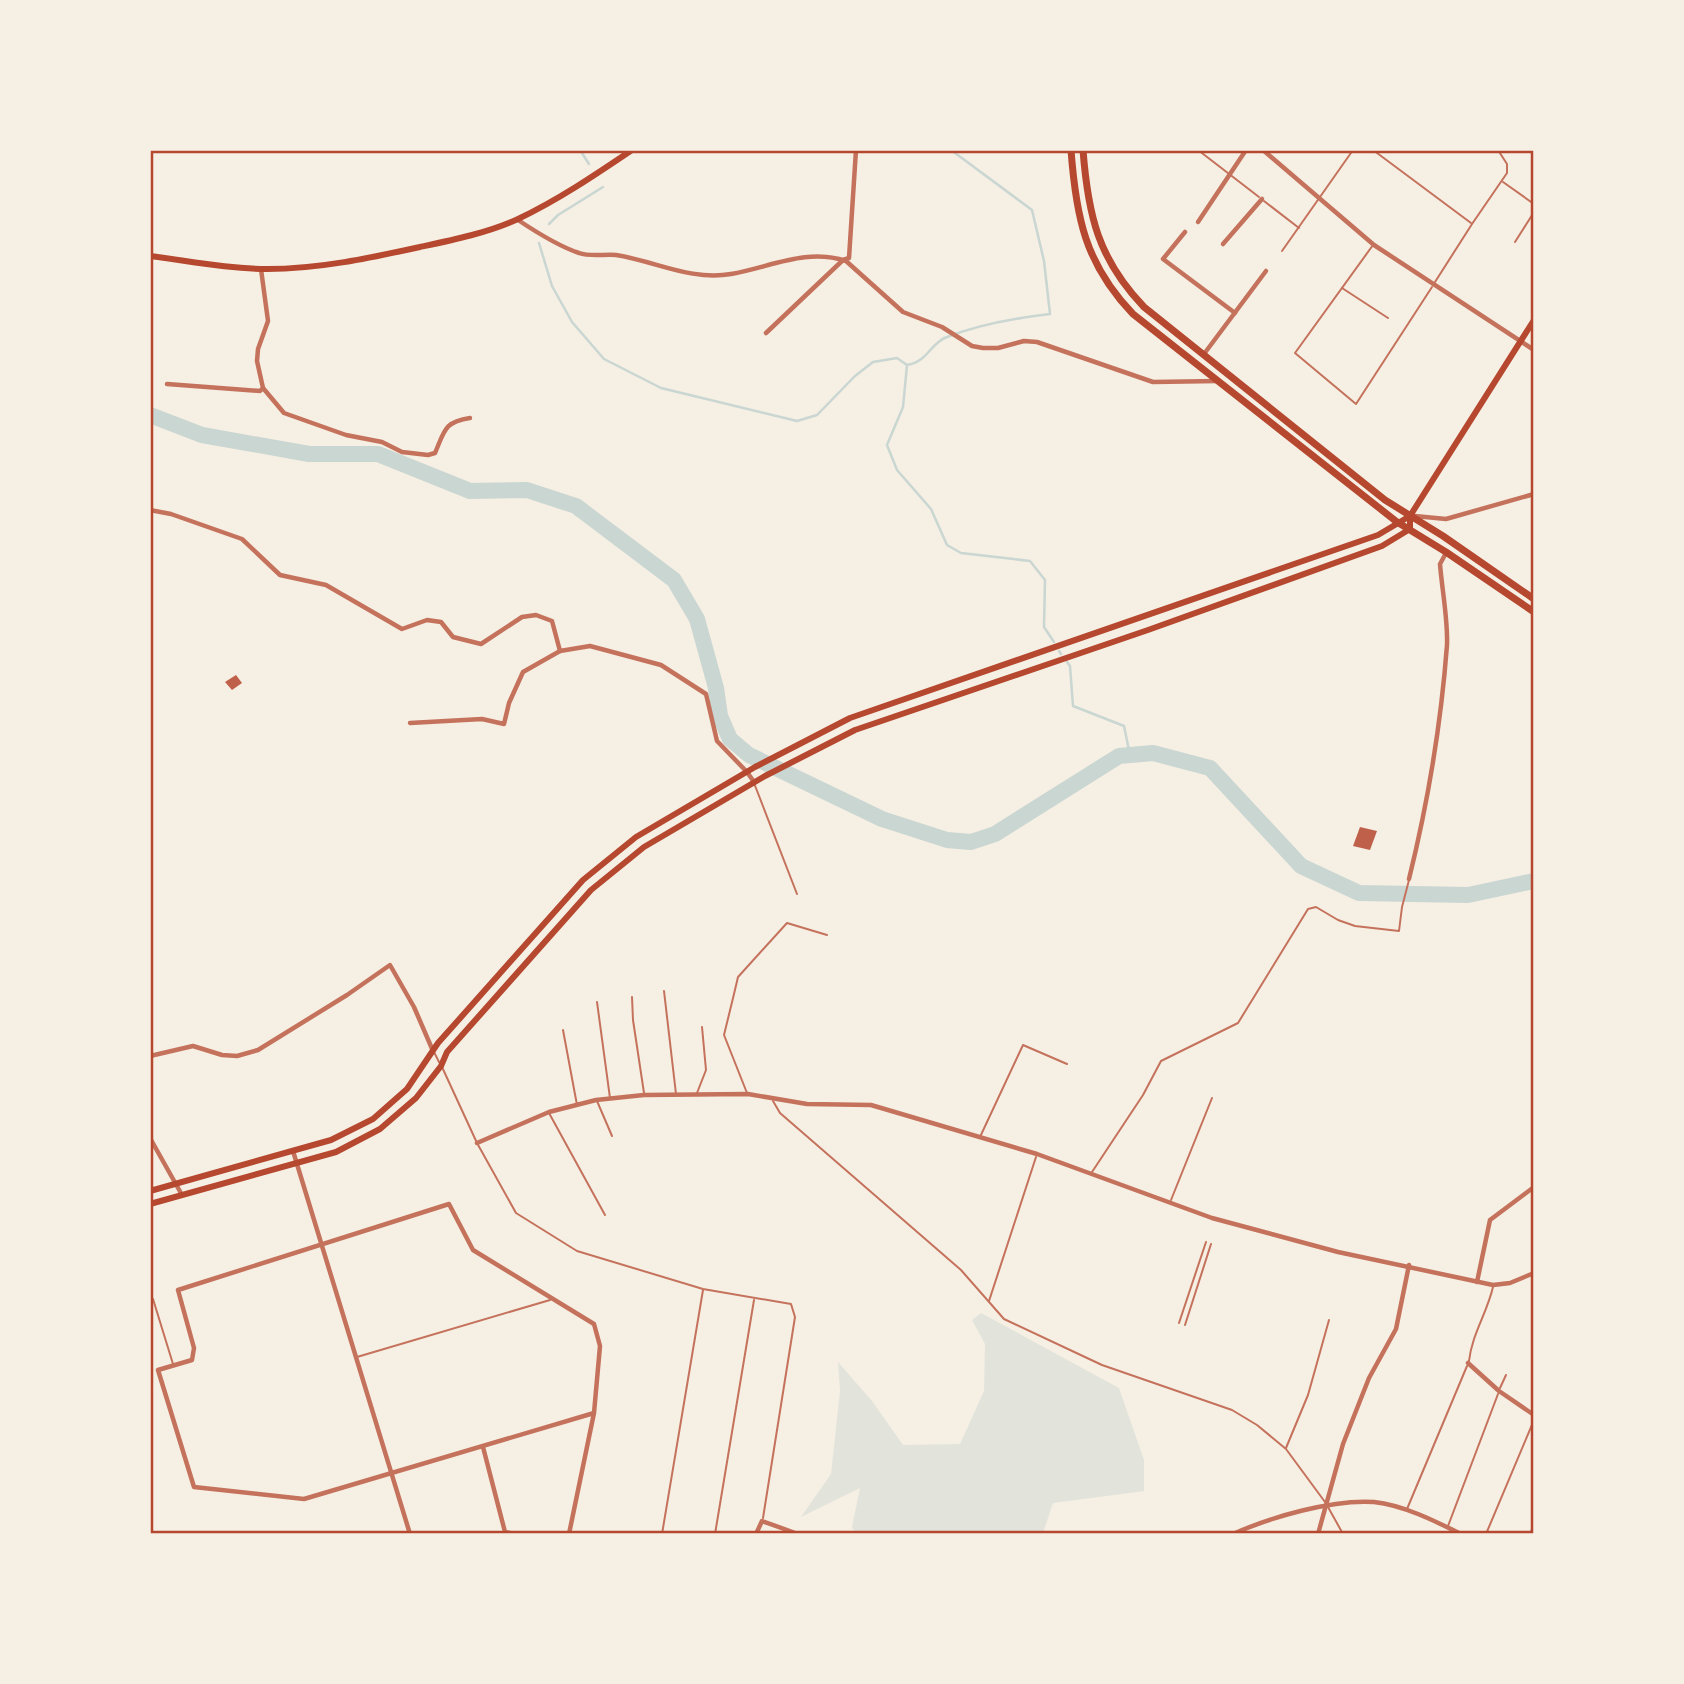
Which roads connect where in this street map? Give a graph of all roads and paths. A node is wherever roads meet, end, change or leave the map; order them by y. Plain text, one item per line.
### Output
1 (632, 150) edge
2 (856, 150) edge
3 (1071, 150) edge
4 (1083, 150) edge
5 (1198, 150) edge
6 (1246, 150) edge
7 (1263, 150) edge
8 (1353, 150) edge
9 (1373, 150) edge
10 (1498, 150) edge
11 (1231, 175) junction
12 (1502, 181) junction
13 (1262, 199) junction
14 (1318, 200) junction
15 (1534, 204) edge
16 (1534, 212) edge
17 (517, 220) junction
18 (1198, 222) dead end
19 (1472, 224) junction
20 (1298, 228) junction
21 (1185, 232) dead end
22 (1515, 242) dead end
23 (1223, 244) dead end
24 (1374, 245) junction
25 (1282, 251) dead end
26 (150, 256) edge
27 (843, 260) junction
28 (261, 269) junction
29 (1266, 271) dead end
30 (1433, 286) junction
31 (1341, 288) junction
32 (1235, 313) junction
33 (1388, 318) dead end
34 (1534, 320) edge
35 (766, 333) dead end
36 (1520, 342) junction
37 (1534, 350) edge
38 (1204, 355) junction
39 (1219, 381) junction
40 (167, 384) dead end
41 (263, 388) junction
42 (470, 418) dead end
43 (1534, 494) edge
44 (150, 510) edge
45 (1410, 516) junction
46 (1397, 522) junction
47 (1410, 529) junction
48 (1446, 552) junction
49 (1534, 599) edge
50 (1534, 612) edge
51 (560, 651) junction
52 (993, 668) junction
53 (998, 681) junction
54 (410, 723) dead end
55 (747, 772) junction
56 (754, 782) junction
57 (1409, 879) joint
58 (797, 894) dead end
59 (827, 935) dead end
60 (664, 991) dead end
61 (632, 997) dead end
62 (597, 1002) dead end
63 (702, 1027) dead end
64 (563, 1030) dead end
65 (433, 1051) junction
66 (150, 1056) edge
67 (1067, 1064) dead end
68 (441, 1066) junction
69 (676, 1094) junction
70 (697, 1094) junction
71 (748, 1094) junction
72 (644, 1095) junction
73 (1212, 1098) dead end
74 (610, 1099) junction
75 (596, 1100) junction
76 (773, 1100) junction
77 (577, 1106) junction
78 (549, 1112) junction
79 (612, 1136) dead end
80 (981, 1137) junction
81 (150, 1138) edge
82 (477, 1143) junction
83 (293, 1151) junction
84 (1037, 1154) junction
85 (297, 1163) junction
86 (1091, 1173) junction
87 (177, 1184) junction
88 (1534, 1187) edge
89 (150, 1191) edge
90 (182, 1195) junction
91 (1170, 1201) junction
92 (150, 1204) edge
93 (605, 1215) dead end
94 (1206, 1242) dead end
95 (321, 1244) junction
96 (1211, 1244) dead end
97 (1409, 1265) junction
98 (1534, 1273) edge
99 (1477, 1282) junction
100 (1493, 1285) junction
101 (703, 1289) junction
102 (555, 1298) junction
103 (754, 1298) junction
104 (153, 1299) dead end
105 (988, 1302) junction
106 (1329, 1320) dead end
107 (1179, 1323) dead end
108 (1185, 1325) dead end
109 (356, 1357) junction
110 (1468, 1363) junction
111 (173, 1365) junction
112 (1506, 1376) dead end
113 (1499, 1391) junction
114 (594, 1413) junction
115 (1534, 1417) edge
116 (483, 1447) junction
117 (1286, 1449) junction
118 (391, 1471) junction
119 (1327, 1506) junction
120 (1407, 1510) junction
121 (762, 1521) junction
122 (1534, 1524) edge
123 (1448, 1527) junction
124 (1342, 1533) edge
125 (410, 1534) edge
126 (514, 1534) edge
127 (569, 1534) edge
128 (662, 1534) edge
129 (715, 1534) edge
130 (756, 1534) edge
131 (799, 1534) edge
132 (1233, 1534) edge
133 (1318, 1534) edge
134 (1461, 1534) edge
135 (1486, 1534) edge
136 (1530, 1534) edge

1 - 17 main road
2 - 27 street
3 - 39 main road
4 - 38 main road
5 - 11 lane
6 - 11 street
7 - 14 street
8 - 14 lane
9 - 19 lane
10 - 12 lane
11 - 13 lane
11 - 18 street
12 - 15 lane
12 - 19 lane
13 - 20 lane
13 - 23 street
14 - 20 lane
14 - 24 street
16 - 22 lane
17 - 27 street
17 - 28 main road
19 - 30 lane
20 - 25 lane
21 - 32 street
24 - 30 street
24 - 31 lane
26 - 28 main road
27 - 35 street
27 - 39 street
28 - 41 street
29 - 32 street
30 - 31 lane
30 - 36 street
31 - 33 lane
32 - 38 street
34 - 36 main road
36 - 37 street
36 - 45 main road
38 - 45 main road
39 - 46 main road
40 - 41 street
41 - 42 street
43 - 45 street
44 - 51 street
45 - 46 main road
45 - 47 main road
45 - 49 main road
46 - 47 main road
46 - 52 main road
47 - 48 main road
47 - 53 main road
48 - 50 main road
48 - 57 street
51 - 54 street
51 - 55 street
52 - 53 main road
52 - 55 main road
53 - 56 main road
55 - 56 street
55 - 65 main road
56 - 58 lane
56 - 68 main road
57 - 86 lane
59 - 71 lane
60 - 69 lane
61 - 72 lane
62 - 74 lane
63 - 70 lane
64 - 77 lane
65 - 66 street
65 - 68 lane
65 - 83 main road
67 - 80 lane
68 - 82 lane
68 - 85 main road
69 - 70 street
69 - 72 street
70 - 71 street
71 - 76 street
72 - 74 street
73 - 91 lane
74 - 75 street
75 - 77 street
75 - 79 lane
76 - 80 street
76 - 105 lane
77 - 78 street
78 - 82 street
78 - 93 lane
80 - 84 street
81 - 87 street
82 - 101 lane
83 - 85 street
83 - 87 main road
84 - 86 street
84 - 105 lane
85 - 90 main road
85 - 95 street
86 - 91 street
87 - 89 main road
87 - 90 street
88 - 99 street
90 - 92 main road
91 - 97 street
94 - 107 lane
95 - 102 street
95 - 109 street
95 - 111 street
96 - 108 lane
97 - 99 street
97 - 119 street
98 - 100 street
99 - 100 street
100 - 110 lane
101 - 103 lane
101 - 128 lane
102 - 109 lane
102 - 114 street
103 - 121 lane
103 - 129 lane
104 - 111 lane
105 - 117 lane
106 - 117 lane
109 - 118 street
110 - 113 street
110 - 120 lane
111 - 118 street
112 - 113 lane
113 - 115 street
113 - 123 lane
114 - 116 street
114 - 127 street
115 - 135 lane
116 - 118 street
116 - 126 street
117 - 119 lane
118 - 125 street
119 - 120 street
119 - 124 lane
119 - 132 street
119 - 133 street
120 - 123 street
121 - 130 street
121 - 131 street
122 - 136 lane
123 - 134 street

